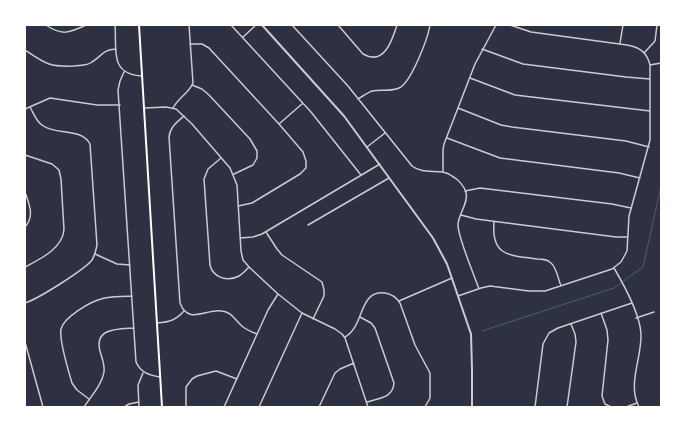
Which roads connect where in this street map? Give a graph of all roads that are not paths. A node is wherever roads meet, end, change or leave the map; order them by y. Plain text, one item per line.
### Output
1 (46, 25) edge
2 (86, 25) edge
3 (115, 25) edge
4 (139, 25) edge
5 (189, 25) edge
6 (231, 25) edge
7 (256, 25) edge
8 (262, 25) edge
9 (292, 25) edge
10 (338, 25) edge
11 (397, 25) edge
12 (430, 25) edge
13 (496, 25) edge
14 (510, 25) edge
15 (623, 25) edge
16 (657, 25) edge
17 (243, 37) junction
18 (190, 44) junction
19 (620, 44) junction
20 (116, 49) junction
21 (482, 49) junction
22 (25, 50) edge
23 (644, 53) junction
24 (661, 63) edge
25 (650, 65) junction
26 (124, 72) junction
27 (142, 76) junction
28 (470, 78) junction
29 (650, 79) junction
30 (192, 85) junction
31 (358, 98) junction
32 (303, 103) junction
33 (120, 105) junction
34 (30, 107) junction
35 (144, 108) junction
36 (173, 108) junction
37 (458, 108) junction
38 (25, 109) edge
39 (650, 111) junction
40 (184, 116) junction
41 (280, 124) junction
42 (385, 133) junction
43 (447, 138) junction
44 (367, 147) junction
45 (649, 147) junction
46 (25, 155) edge
47 (221, 157) junction
48 (380, 164) junction
49 (443, 172) junction
50 (234, 174) junction
51 (361, 176) junction
52 (389, 178) junction
53 (640, 178) junction
54 (465, 190) junction
55 (25, 192) edge
56 (238, 206) junction
57 (631, 208) junction
58 (460, 215) junction
59 (494, 221) junction
60 (308, 225) dead end
61 (25, 227) edge
62 (266, 232) junction
63 (628, 237) junction
64 (240, 238) junction
65 (95, 254) junction
66 (130, 265) junction
67 (25, 267) edge
68 (249, 267) junction
69 (614, 268) junction
70 (452, 278) junction
71 (561, 286) junction
72 (479, 289) junction
73 (278, 294) junction
74 (132, 296) junction
75 (458, 296) junction
76 (399, 301) junction
77 (25, 303) edge
78 (632, 303) junction
79 (184, 311) junction
80 (654, 312) dead end
81 (302, 313) junction
82 (601, 313) junction
83 (360, 317) junction
84 (636, 318) junction
85 (313, 319) junction
86 (158, 323) junction
87 (571, 323) junction
88 (134, 328) junction
89 (257, 334) junction
90 (345, 337) junction
91 (25, 342) edge
92 (354, 363) junction
93 (144, 372) junction
94 (161, 377) junction
95 (236, 379) junction
96 (89, 399) junction
97 (139, 402) junction
98 (367, 402) junction
99 (637, 403) junction
100 (43, 407) edge
101 (84, 407) edge
102 (124, 407) edge
103 (139, 407) edge
104 (162, 407) edge
105 (186, 407) edge
106 (224, 407) edge
107 (259, 407) edge
108 (319, 407) edge
109 (368, 407) edge
110 (425, 407) edge
111 (472, 407) edge
112 (535, 407) edge
113 (567, 407) edge
114 (612, 407) edge
115 (626, 407) edge
116 (639, 407) edge

1 - 2 street
3 - 20 street
4 - 27 main road
5 - 18 street
6 - 17 street
7 - 17 street
8 - 44 street
9 - 31 street
10 - 11 street
12 - 31 street
13 - 21 street
14 - 19 street
15 - 19 street
16 - 23 street
17 - 32 street
18 - 30 street
18 - 41 street
19 - 23 street
20 - 22 street
20 - 26 street
21 - 28 street
21 - 29 street
23 - 25 street
24 - 25 street
25 - 29 street
26 - 27 street
26 - 33 street
27 - 35 main road
28 - 37 street
28 - 39 street
29 - 39 street
30 - 36 street
30 - 50 street
31 - 42 street
32 - 41 street
32 - 51 street
33 - 34 street
33 - 66 street
34 - 38 street
34 - 65 street
35 - 36 street
35 - 86 main road
36 - 40 street
37 - 43 street
37 - 45 street
39 - 45 street
40 - 47 street
40 - 79 street
41 - 56 street
42 - 44 street
42 - 49 street
43 - 49 street
43 - 53 street
44 - 48 street
45 - 53 street
46 - 67 street
47 - 50 street
47 - 68 street
48 - 51 street
48 - 52 street
49 - 54 street
50 - 56 street
51 - 62 street
52 - 60 street
52 - 70 street
53 - 57 street
54 - 57 street
54 - 58 street
55 - 61 street
56 - 64 street
57 - 63 street
58 - 59 street
58 - 72 street
59 - 63 street
59 - 71 street
62 - 64 street
62 - 85 street
63 - 69 street
64 - 68 street
65 - 66 street
65 - 77 street
66 - 74 street
68 - 73 street
69 - 71 street
69 - 78 street
70 - 75 street
70 - 76 street
71 - 72 street
72 - 75 street
73 - 81 street
73 - 89 street
74 - 88 street
74 - 96 street
75 - 111 street
76 - 83 street
76 - 110 street
78 - 82 street
78 - 84 street
79 - 86 street
79 - 89 street
80 - 84 street
81 - 85 street
81 - 107 street
82 - 87 street
82 - 114 street
83 - 90 street
83 - 98 street
84 - 99 street
85 - 90 street
86 - 94 main road
87 - 112 street
87 - 113 street
88 - 93 street
88 - 96 street
89 - 95 street
90 - 92 street
91 - 100 street
92 - 98 street
92 - 108 street
93 - 94 street
93 - 97 street
94 - 104 main road
95 - 105 street
95 - 106 street
96 - 101 street
97 - 102 street
97 - 103 street
98 - 109 street
99 - 115 street
99 - 116 street

